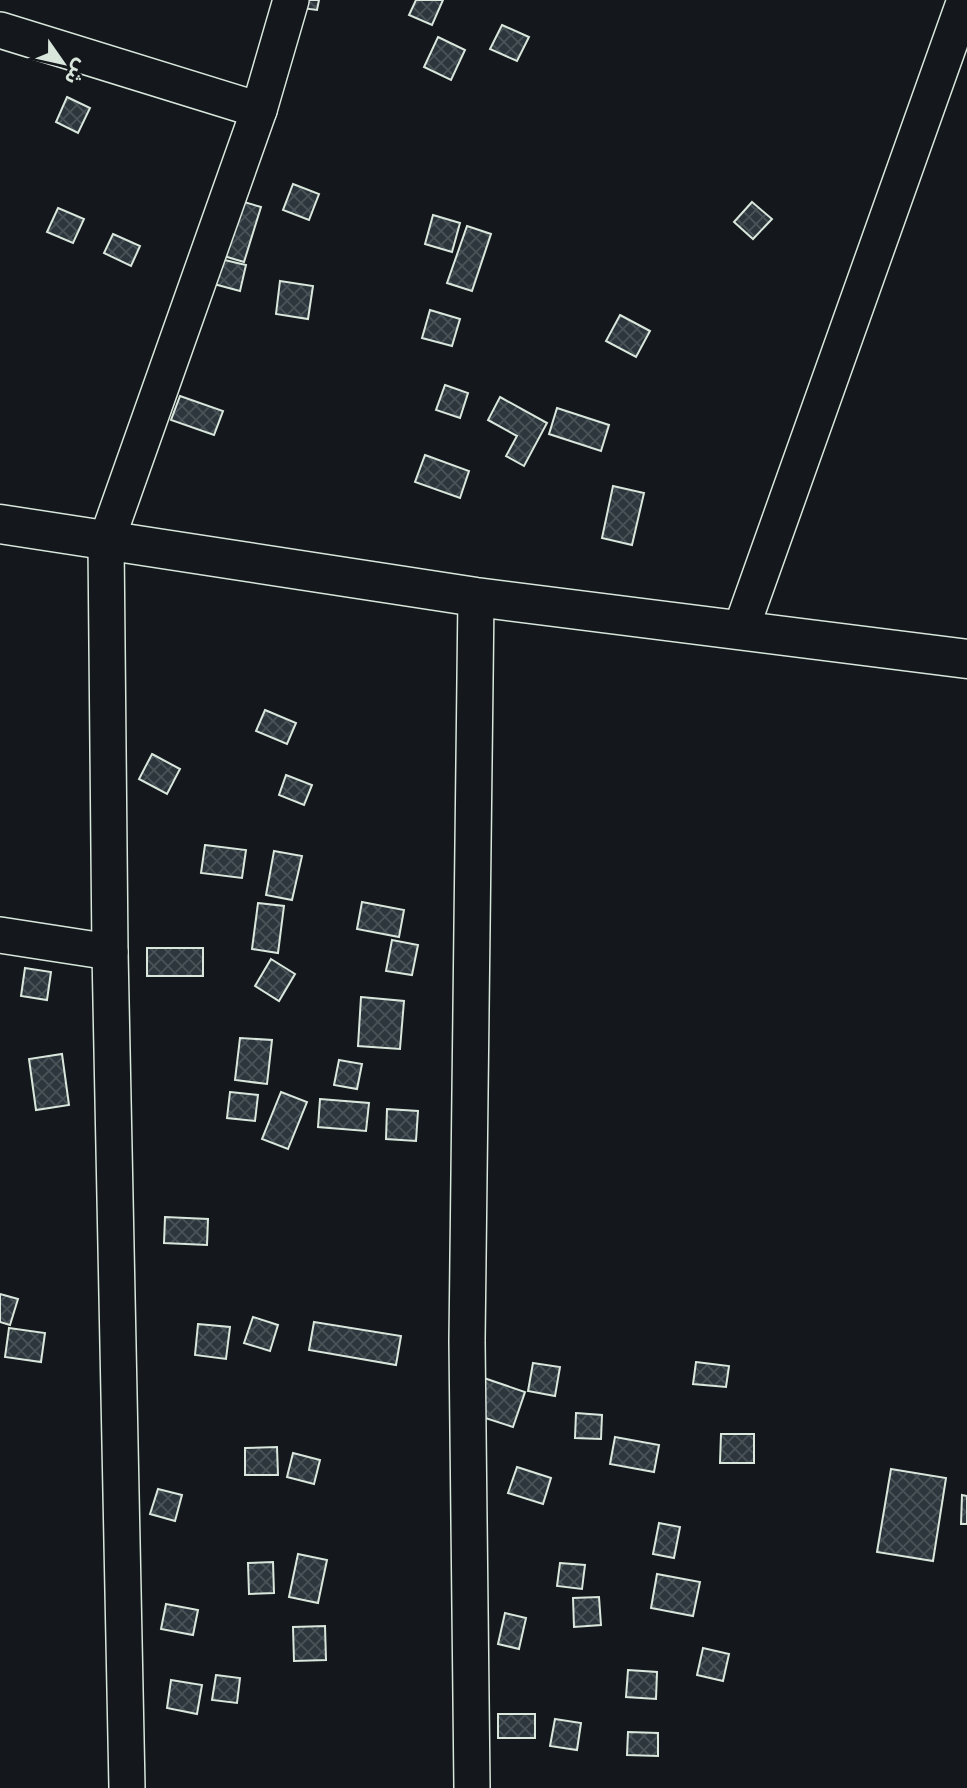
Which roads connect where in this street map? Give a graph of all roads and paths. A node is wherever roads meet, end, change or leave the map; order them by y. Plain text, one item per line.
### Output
1 (291, 0) edge
2 (965, 0) edge
3 (0, 30) edge
4 (259, 110) junction
5 (0, 524) edge
6 (106, 542) junction
7 (476, 597) junction
8 (741, 629) junction
9 (967, 659) edge
10 (0, 935) edge
11 (110, 952) junction
12 (127, 1788) edge
13 (472, 1788) edge

1 - 4 street
2 - 8 street
3 - 4 street
4 - 6 street
5 - 6 main road
6 - 7 main road
6 - 11 street
7 - 8 main road
7 - 13 street
8 - 9 main road
10 - 11 street
11 - 12 street

